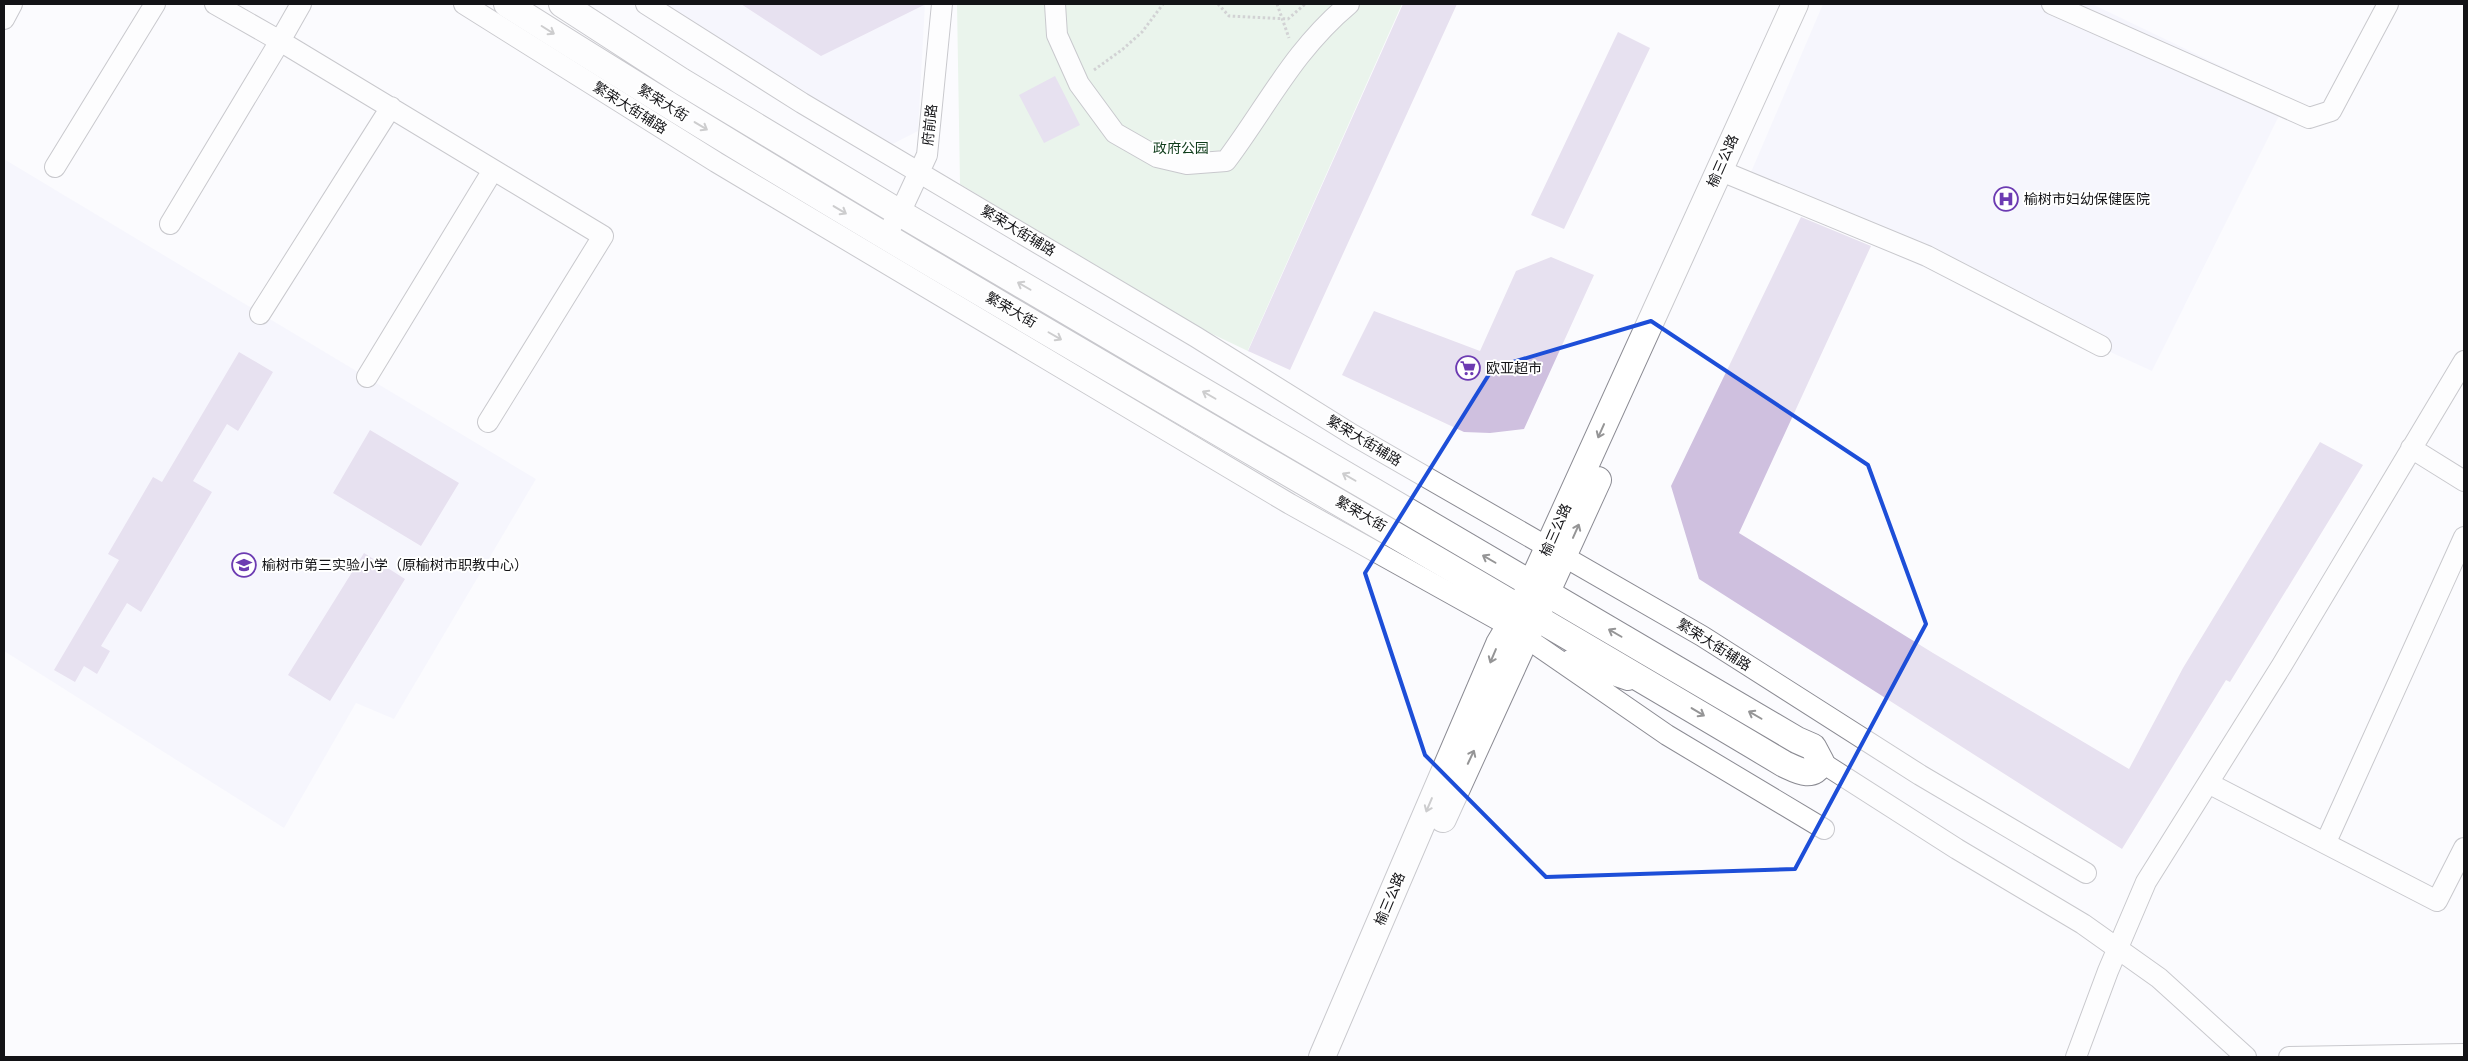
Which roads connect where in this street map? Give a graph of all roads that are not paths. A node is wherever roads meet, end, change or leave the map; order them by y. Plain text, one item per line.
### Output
1 (12, 4) edge
2 (155, 4) edge
3 (215, 4) edge
4 (301, 4) edge
5 (464, 4) edge
6 (507, 4) edge
7 (562, 4) edge
8 (646, 4) edge
9 (942, 4) edge
10 (1054, 4) edge
11 (1349, 4) edge
12 (1795, 4) edge
13 (1810, 4) edge
14 (2052, 4) edge
15 (2388, 4) edge
16 (4, 19) edge
17 (280, 41) junction
18 (391, 107) junction
19 (55, 167) dead end
20 (493, 170) junction
21 (919, 172) junction
22 (1731, 175) junction
23 (900, 213) junction
24 (170, 224) dead end
25 (884, 237) junction
26 (260, 314) dead end
27 (2101, 346) dead end
28 (2464, 361) edge
29 (367, 377) dead end
30 (488, 422) dead end
31 (2411, 448) junction
32 (2464, 481) edge
33 (2464, 537) edge
34 (1557, 551) junction
35 (1528, 611) junction
36 (1547, 652) junction
37 (1666, 693) junction
38 (1821, 762) junction
39 (2208, 783) junction
40 (1824, 829) dead end
41 (2326, 842) junction
42 (2464, 848) edge
43 (2086, 873) dead end
44 (2118, 948) junction
45 (2464, 1054) edge
46 (1322, 1057) edge
47 (1336, 1057) edge
48 (2076, 1057) edge
49 (2246, 1057) edge
50 (2289, 1057) edge

1 - 16 street
2 - 19 street
3 - 17 street
4 - 17 street
5 - 35 street, 繁荣大街辅路
6 -> 25 main road, 繁荣大街
7 - 23 main road, 繁荣大街
8 - 21 street, 繁荣大街辅路
9 - 21 street, 府前路
10 - 11 street
12 -> 34 main road, 榆三公路
13 - 22 main road, 榆三公路
14 - 15 street
17 - 18 street
17 - 24 street
18 - 20 street
18 - 26 street
20 - 29 street
20 - 30 street
21 - 23 street, 府前路
21 - 34 street, 繁荣大街辅路
22 - 27 street
34 -> 22 main road, 榆三公路
23 - 25 street, 府前路
35 -> 23 main road, 繁荣大街
25 -> 35 main road, 繁荣大街
28 - 31 street
31 - 32 street
31 - 39 street
33 - 41 street
34 - 35 main road, 榆三公路
34 - 43 street, 繁荣大街辅路
35 - 36 street, 繁荣大街辅路
35 - 37 main road
38 -> 35 main road
35 -> 46 main road, 榆三公路
47 -> 35 main road, 榆三公路
36 - 37 street
36 - 40 street, 繁荣大街辅路
37 -> 38 main road
38 - 44 street
39 - 41 street
39 - 44 street
41 - 42 street
44 - 48 street
44 - 49 street
45 - 50 street

